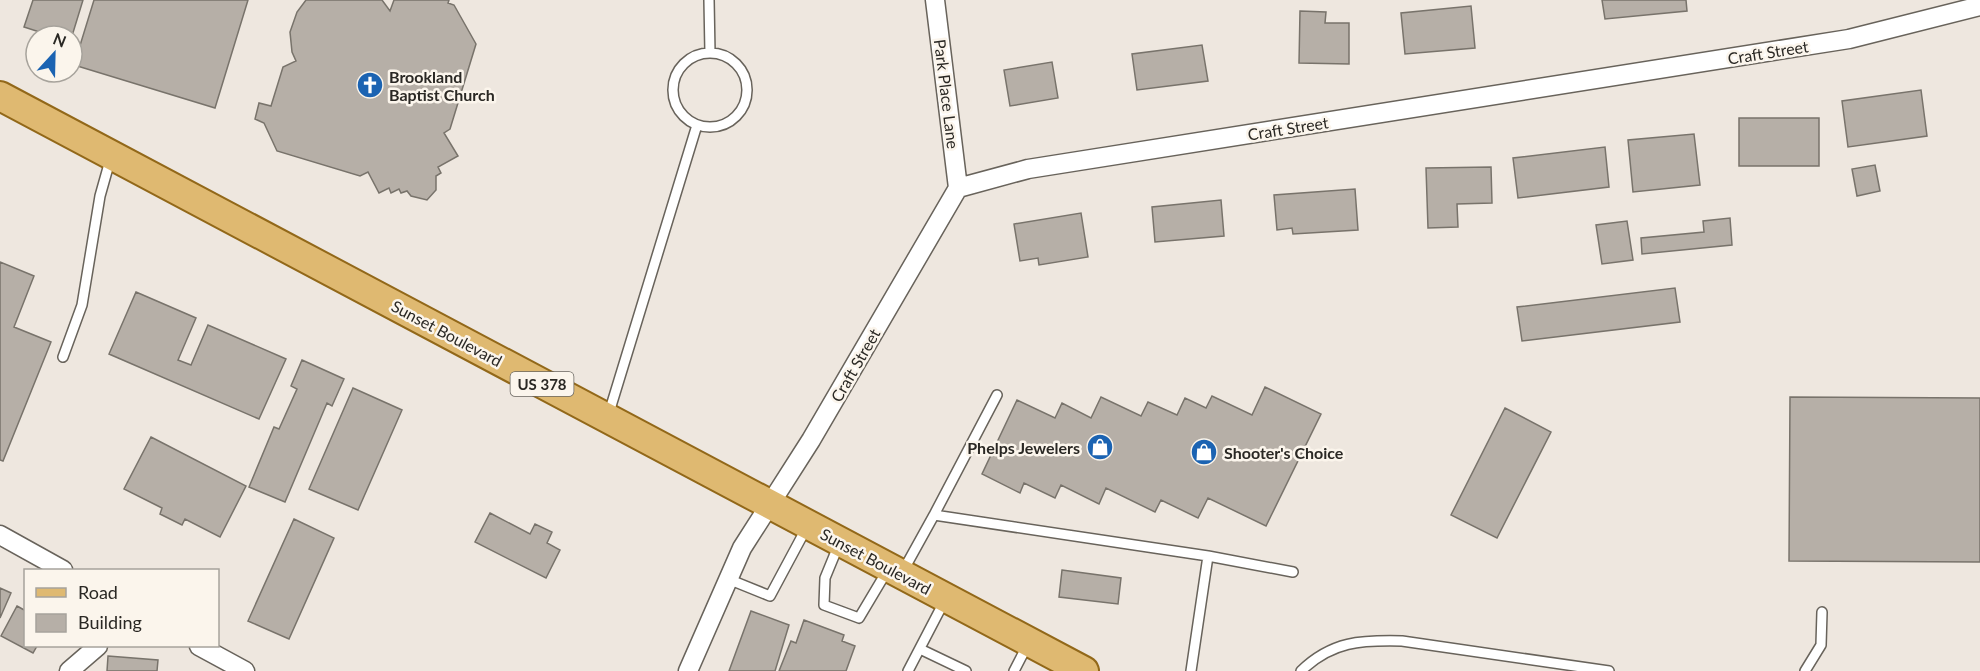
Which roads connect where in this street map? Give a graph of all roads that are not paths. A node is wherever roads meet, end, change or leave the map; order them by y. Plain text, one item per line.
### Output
1 (709, 0) edge
2 (935, 0) edge
3 (1980, 6) edge
4 (710, 53) junction
5 (0, 96) edge
6 (697, 125) junction
7 (111, 155) junction
8 (958, 188) junction
9 (63, 357) dead end
10 (997, 395) dead end
11 (608, 419) junction
12 (770, 505) junction
13 (934, 515) junction
14 (808, 525) junction
15 (0, 535) edge
16 (840, 542) junction
17 (1208, 556) junction
18 (61, 569) edge
19 (895, 571) junction
20 (1293, 572) dead end
21 (728, 579) junction
22 (946, 598) junction
23 (1822, 612) dead end
24 (1029, 642) junction
25 (96, 647) edge
26 (203, 647) edge
27 (920, 649) junction
28 (1553, 667) edge
29 (69, 671) edge
30 (245, 671) edge
31 (688, 671) edge
32 (908, 671) edge
33 (966, 671) edge
34 (1014, 671) edge
35 (1083, 671) edge
36 (1191, 671) edge
37 (1301, 671) edge
38 (1609, 671) edge
39 (1805, 671) edge

1 - 4 lane
2 - 8 street, Park Place Lane
3 - 8 street, Craft Street
4 - 6 lane
4 - 6 lane
5 - 7 main road, Sunset Boulevard / US 378
6 - 11 lane
7 - 9 lane
7 - 11 main road, Sunset Boulevard / US 378
8 - 12 street, Craft Street
10 - 13 lane
11 - 12 main road, Sunset Boulevard / US 378
12 - 14 main road, Sunset Boulevard / US 378
12 - 21 street, Craft Street
13 - 17 lane
13 - 19 lane
14 - 16 main road, Sunset Boulevard / US 378
14 - 21 lane
15 - 18 street
16 - 19 main road, Sunset Boulevard / US 378
16 - 19 lane
17 - 20 lane
17 - 36 lane
19 - 22 main road, Sunset Boulevard / US 378
21 - 31 street, Craft Street
22 - 24 main road, Sunset Boulevard / US 378
22 - 27 lane
23 - 39 lane
24 - 34 lane
24 - 35 main road, Sunset Boulevard / US 378
25 - 29 street
26 - 30 street
27 - 32 lane
27 - 33 lane
28 - 37 lane
28 - 38 lane

